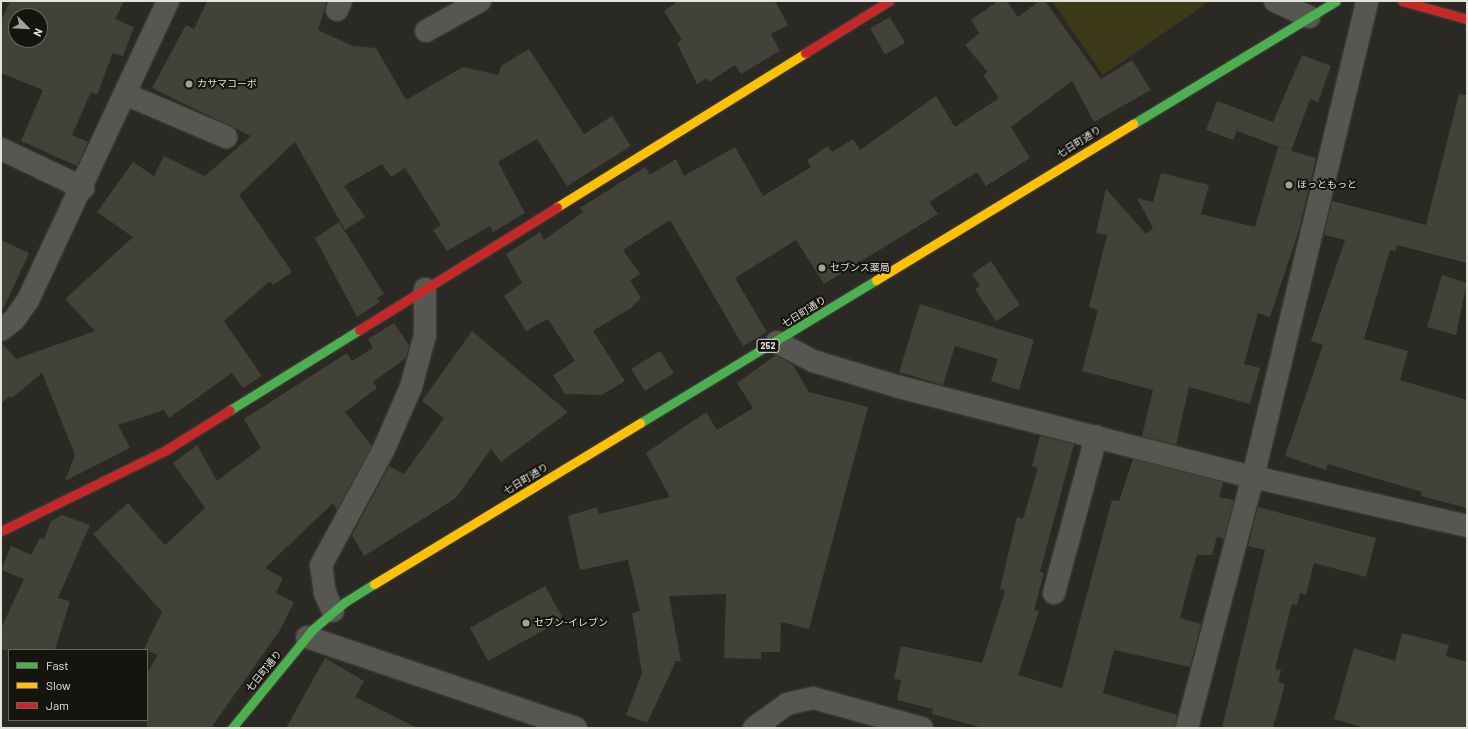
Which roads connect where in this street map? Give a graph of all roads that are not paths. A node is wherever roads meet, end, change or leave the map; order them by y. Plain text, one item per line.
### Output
1 (168, 1) edge
2 (480, 1) edge
3 (889, 1) edge
4 (1275, 1) edge
5 (1336, 1) edge
6 (1367, 1) edge
7 (1402, 1) edge
8 (1310, 17) junction
9 (1467, 19) edge
10 (426, 31) dead end
11 (125, 94) junction
12 (226, 137) dead end
13 (1, 150) edge
14 (83, 188) junction
15 (425, 289) junction
16 (1, 330) edge
17 (777, 342) junction
18 (1096, 437) junction
19 (1253, 477) junction
20 (1467, 526) edge
21 (1, 531) edge
22 (1054, 593) dead end
23 (333, 611) junction
24 (307, 637) junction
25 (232, 728) edge
26 (576, 728) edge
27 (754, 728) edge
28 (922, 728) edge
29 (1187, 728) edge

1 - 11 street
2 - 10 street
3 - 15 main road
4 - 8 street
5 - 8 main road, 七日町通り / 252
6 - 19 street
7 - 9 main road
8 - 17 main road, 七日町通り / 252
11 - 12 street
11 - 14 street
13 - 14 street
14 - 16 street
15 - 21 main road
15 - 23 street
17 - 18 street
17 - 23 main road, 七日町通り / 252
18 - 19 street
18 - 22 street
19 - 20 street
19 - 29 street
23 - 24 main road, 七日町通り / 252
24 - 25 main road, 七日町通り / 252
24 - 26 street
27 - 28 street

